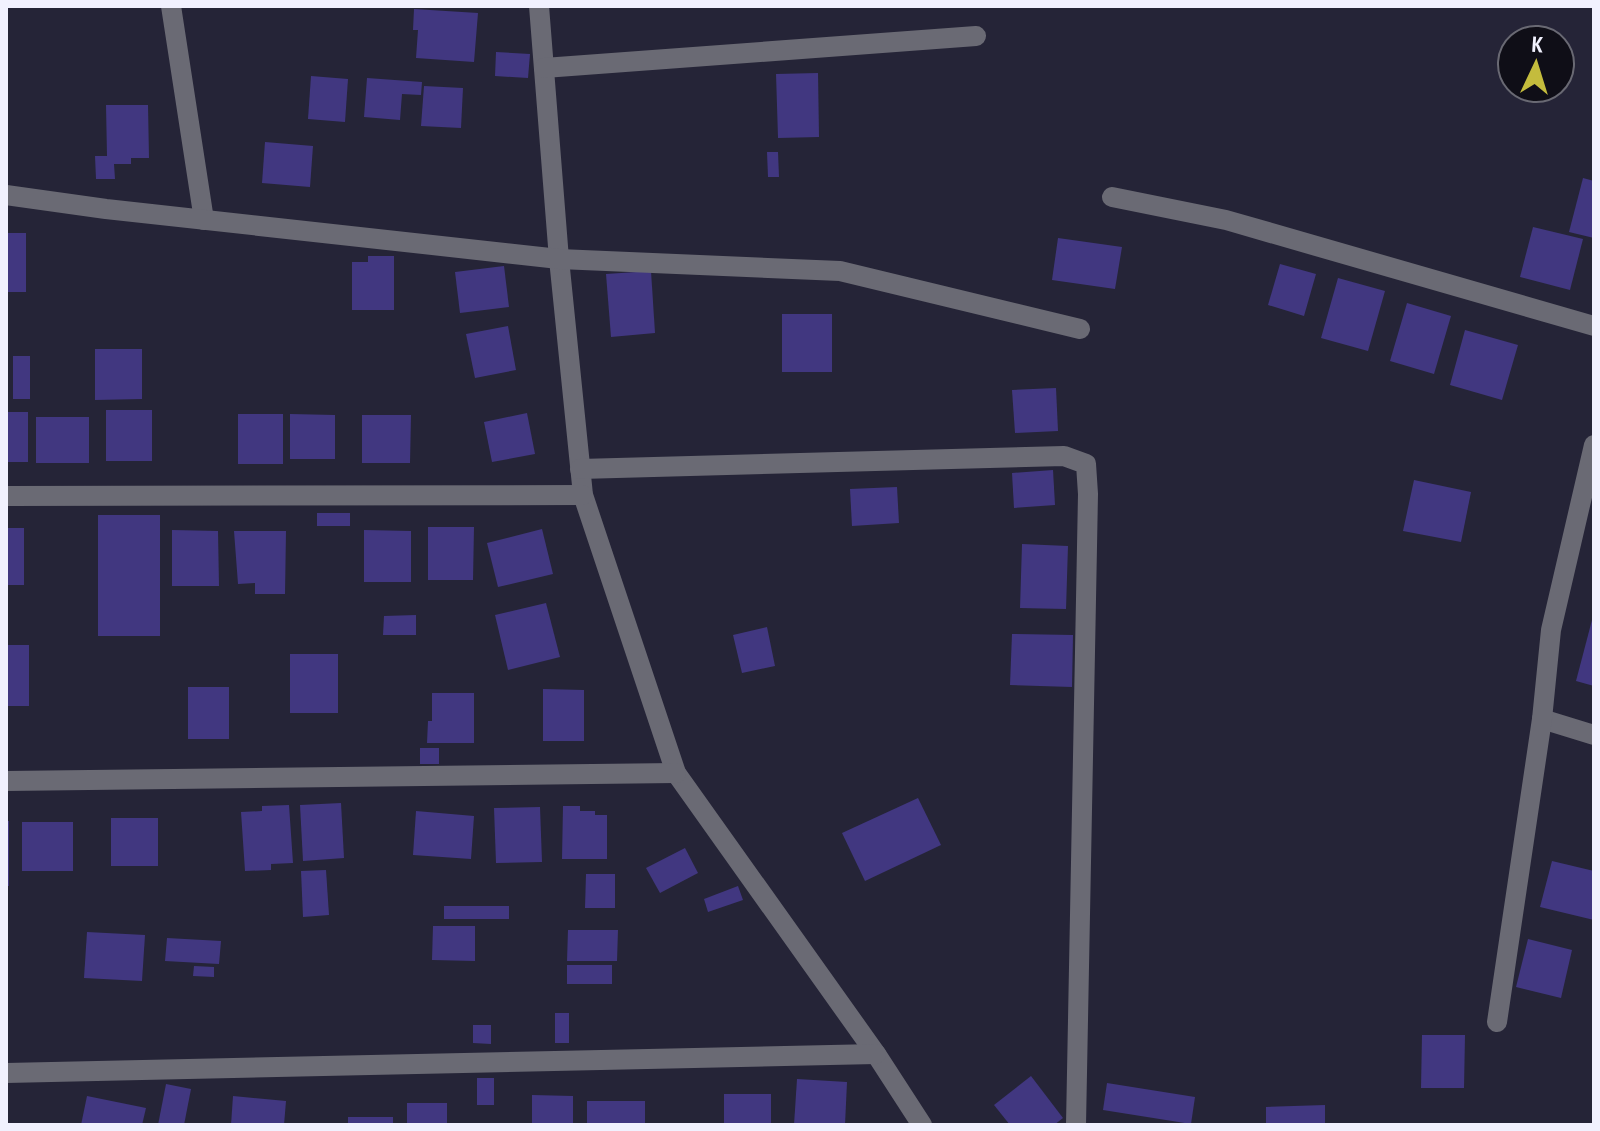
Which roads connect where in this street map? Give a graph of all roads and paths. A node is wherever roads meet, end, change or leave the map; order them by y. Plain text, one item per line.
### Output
1 (171, 6) edge
2 (539, 6) edge
3 (976, 36) dead end
4 (544, 68) junction
5 (6, 195) edge
6 (1112, 197) dead end
7 (204, 220) junction
8 (559, 259) junction
9 (1594, 326) edge
10 (1080, 329) dead end
11 (1594, 445) edge
12 (580, 469) junction
13 (583, 495) junction
14 (6, 496) edge
15 (1542, 719) junction
16 (1594, 735) edge
17 (676, 773) junction
18 (6, 781) edge
19 (1497, 1022) dead end
20 (876, 1054) junction
21 (6, 1073) edge
22 (922, 1125) edge
23 (1076, 1125) edge

1 - 7 street
2 - 4 street
3 - 4 street
4 - 8 street
5 - 7 street
6 - 9 street
7 - 8 street
8 - 10 street
8 - 12 street
11 - 15 street
12 - 13 street
12 - 23 street
13 - 14 street
13 - 17 street
15 - 16 street
15 - 19 street
17 - 18 street
17 - 20 street
20 - 21 street
20 - 22 street

